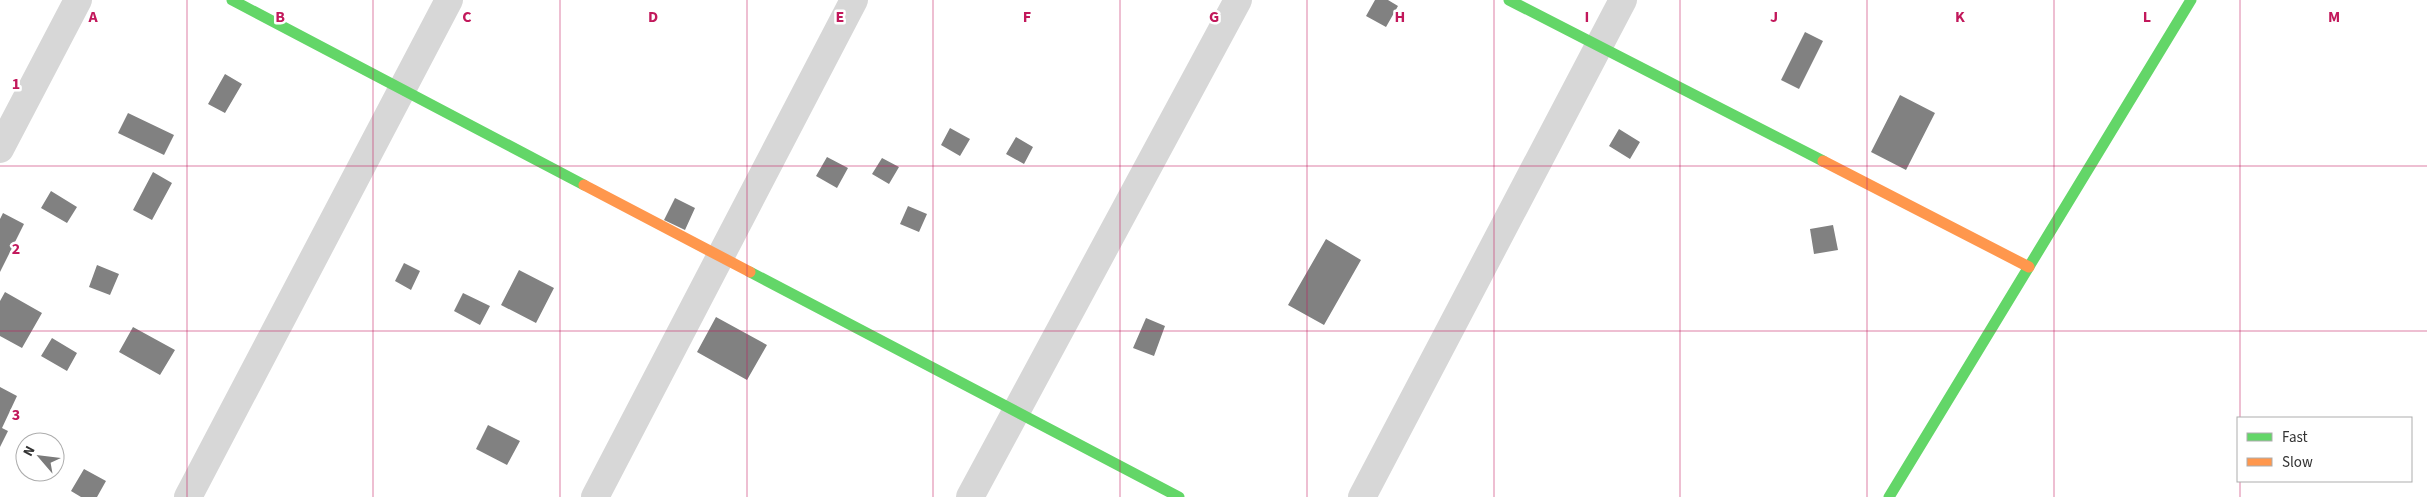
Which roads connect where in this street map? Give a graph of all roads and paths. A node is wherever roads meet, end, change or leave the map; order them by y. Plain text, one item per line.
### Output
1 (78, 0) edge
2 (232, 0) edge
3 (449, 0) edge
4 (854, 0) edge
5 (1238, 0) edge
6 (1509, 0) edge
7 (1623, 0) edge
8 (2191, 0) edge
9 (1599, 47) junction
10 (402, 90) junction
11 (0, 149) edge
12 (720, 256) junction
13 (2029, 267) junction
14 (1016, 411) junction
15 (188, 497) edge
16 (595, 497) edge
17 (970, 497) edge
18 (1179, 497) edge
19 (1362, 497) edge
20 (1889, 497) edge

1 - 11 street
2 - 10 street
3 - 10 street
4 - 12 street
5 - 14 street
6 - 9 street
7 - 9 street
8 - 13 street
9 - 13 street
9 - 19 street
10 - 12 street
10 - 15 street
12 - 14 street
12 - 16 street
13 - 20 street
14 - 17 street
14 - 18 street

